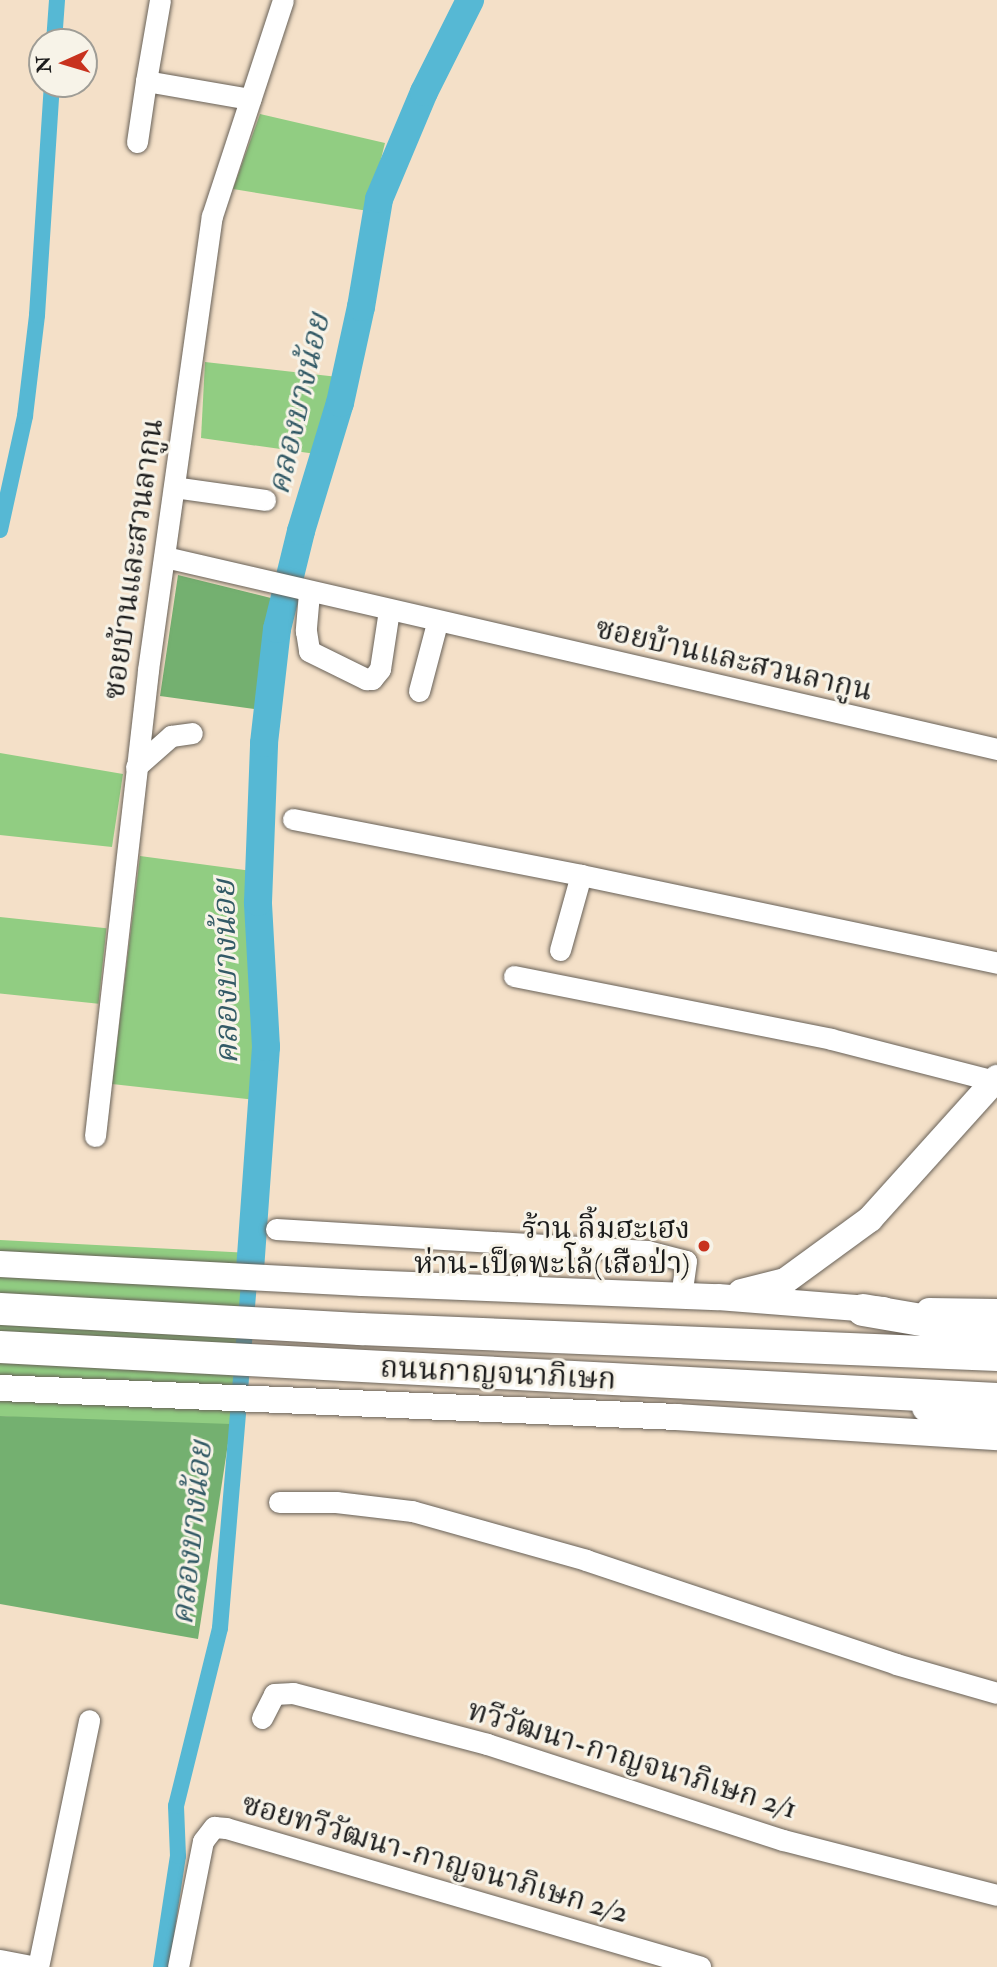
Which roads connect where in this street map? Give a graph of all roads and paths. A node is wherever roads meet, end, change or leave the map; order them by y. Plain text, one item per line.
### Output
1 (160, 0) edge
2 (283, 0) edge
3 (146, 81) junction
4 (250, 99) junction
5 (137, 142) dead end
6 (174, 487) junction
7 (265, 500) dead end
8 (165, 557) junction
9 (301, 591) junction
10 (389, 610) junction
11 (437, 622) junction
12 (419, 691) dead end
13 (192, 733) dead end
14 (997, 749) edge
15 (136, 767) junction
16 (293, 819) dead end
17 (581, 875) junction
18 (560, 950) dead end
19 (997, 963) edge
20 (514, 976) dead end
21 (996, 1079) edge
22 (95, 1136) dead end
23 (276, 1229) dead end
24 (530, 1244) junction
25 (0, 1264) edge
26 (527, 1289) junction
27 (681, 1296) junction
28 (718, 1297) junction
29 (0, 1309) edge
30 (863, 1310) junction
31 (997, 1312) edge
32 (997, 1333) edge
33 (0, 1347) edge
34 (997, 1355) edge
35 (0, 1388) edge
36 (885, 1394) junction
37 (997, 1399) edge
38 (997, 1429) edge
39 (925, 1433) junction
40 (997, 1437) edge
41 (997, 1451) edge
42 (279, 1502) dead end
43 (997, 1693) edge
44 (262, 1718) dead end
45 (89, 1720) dead end
46 (997, 1895) edge
47 (0, 1961) edge
48 (37, 1967) edge
49 (178, 1967) edge
50 (699, 1967) edge

1 - 3 street
2 - 4 street, ซอยบ้านและสวนลากูน
3 - 4 street
3 - 5 street
4 - 6 street, ซอยบ้านและสวนลากูน
6 - 7 street
6 - 8 street, ซอยบ้านและสวนลากูน
8 - 9 street, ซอยบ้านและสวนลากูน
8 - 15 street, ซอยบ้านและสวนลากูน
9 - 10 street, ซอยบ้านและสวนลากูน
9 - 10 street
10 - 11 street, ซอยบ้านและสวนลากูน
11 - 12 street
11 - 14 street, ซอยบ้านและสวนลากูน
13 - 15 street
15 - 22 street, ซอยบ้านและสวนลากูน
16 - 17 street
17 - 18 street
17 - 19 street
20 - 21 street
21 - 28 main road
23 - 24 street
24 - 26 street
24 - 27 street
25 - 26 main road
26 - 27 main road
27 - 28 main road
28 - 30 main road
29 - 34 highway, ถนนกาญจนาภิเษก
30 - 31 main road
30 - 32 highway
33 - 36 highway, ถนนกาญจนาภิเษก
35 - 39 main road
36 - 37 highway, ถนนกาญจนาภิเษก
36 - 38 highway
39 - 40 main road
39 - 41 main road
42 - 43 street
44 - 46 street, ทวีวัฒนา-กาญจนาภิเษก 2/1
45 - 48 street
47 - 48 street
49 - 50 street, ซอยทวีวัฒนา-กาญจนาภิเษก 2/2

